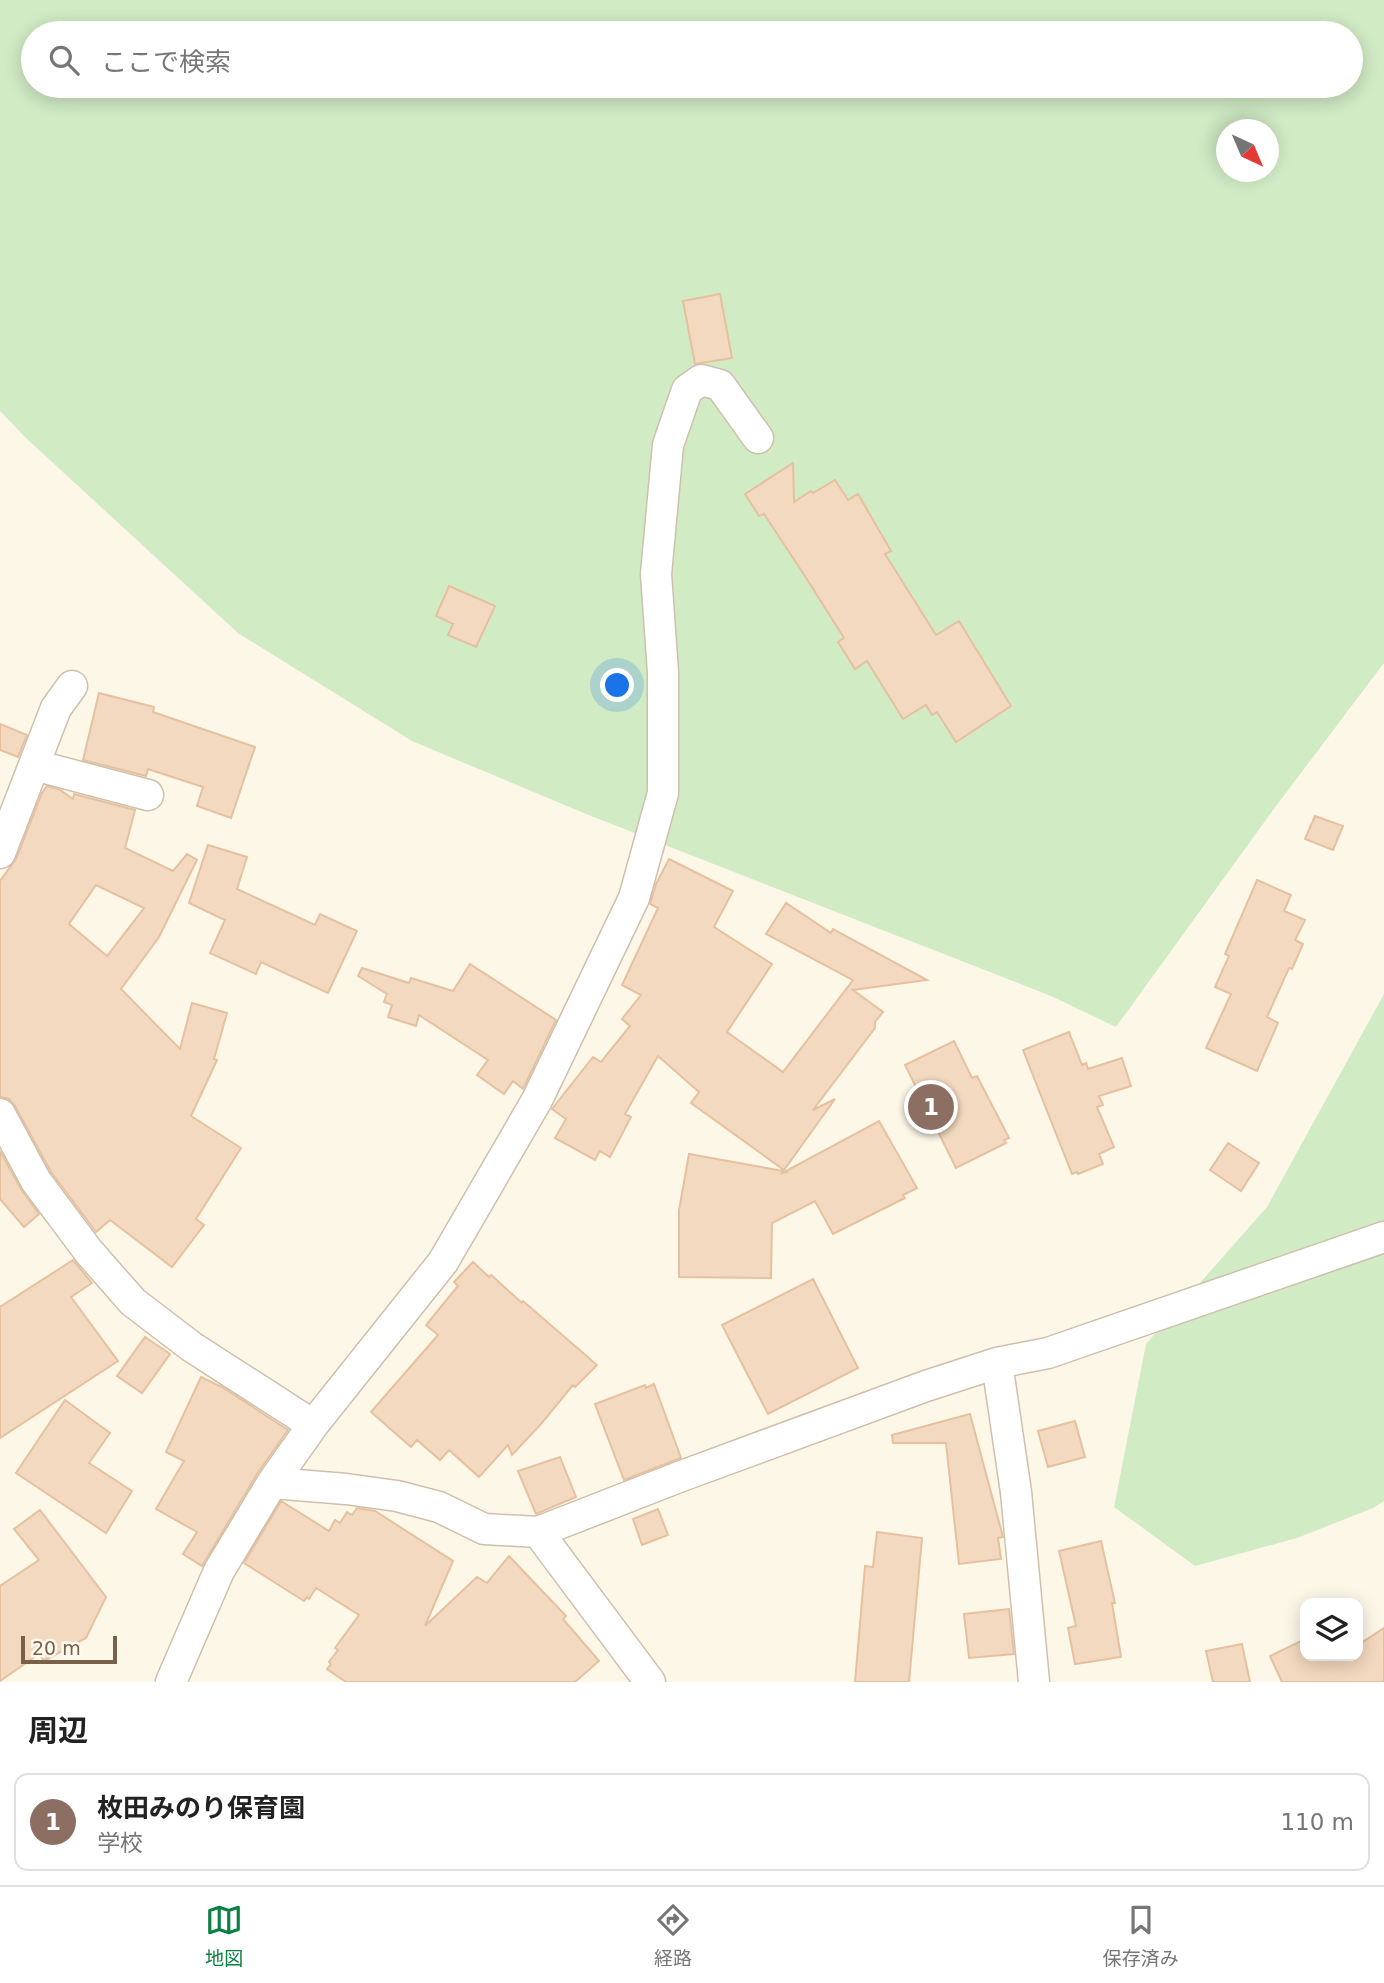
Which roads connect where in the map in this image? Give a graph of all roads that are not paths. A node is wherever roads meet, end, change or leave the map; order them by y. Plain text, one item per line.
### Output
1 (758, 438) dead end
2 (72, 686) dead end
3 (34, 765) junction
4 (148, 795) dead end
5 (0, 853) edge
6 (0, 1114) edge
7 (1384, 1237) edge
8 (997, 1363) junction
9 (313, 1425) junction
10 (272, 1483) junction
11 (538, 1532) junction
12 (172, 1682) edge
13 (650, 1682) edge
14 (1034, 1682) edge

1 - 9 street
2 - 3 street
3 - 4 street
3 - 5 street
6 - 9 street
7 - 8 street
8 - 11 street
8 - 14 street
9 - 10 street
10 - 11 street
10 - 12 street
11 - 13 street

